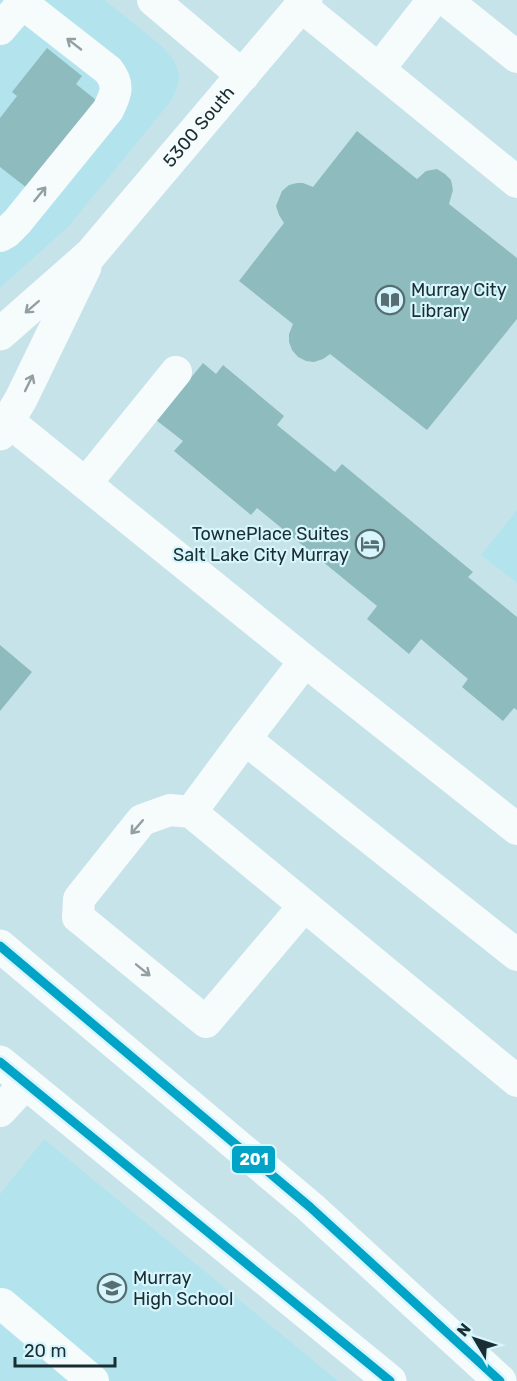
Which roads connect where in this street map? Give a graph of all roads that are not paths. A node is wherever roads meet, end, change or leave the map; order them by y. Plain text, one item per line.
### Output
1 (153, 0) edge
2 (433, 0) edge
3 (446, 0) edge
4 (304, 3) edge
5 (11, 12) edge
6 (517, 57) edge
7 (379, 69) junction
8 (243, 76) junction
9 (517, 182) edge
10 (0, 236) edge
11 (91, 254) junction
12 (0, 334) edge
13 (176, 372) dead end
14 (4, 427) edge
15 (86, 483) junction
16 (305, 661) junction
17 (245, 739) junction
18 (190, 812) junction
19 (517, 829) edge
20 (304, 906) junction
21 (0, 946) edge
22 (517, 955) edge
23 (0, 1062) edge
24 (516, 1077) edge
25 (26, 1083) junction
26 (0, 1111) edge
27 (0, 1307) edge
28 (93, 1381) edge
29 (390, 1381) edge
30 (500, 1381) edge

1 - 8 street
2 - 7 street
3 - 6 street
4 - 7 street
4 - 8 main road, 5300 South
10 -> 5 street
7 - 9 street
8 - 11 main road, 5300 South
11 -> 12 main road, 5300 South
14 -> 11 main road, 5300 South
13 - 15 street
14 - 15 street
15 - 16 street
16 - 17 street
16 - 19 street
17 - 18 street
17 - 22 street
18 - 20 street
18 -> 20 street
20 - 24 street
21 - 30 main road
23 - 25 main road
25 - 26 street
25 - 29 main road
27 - 28 street

